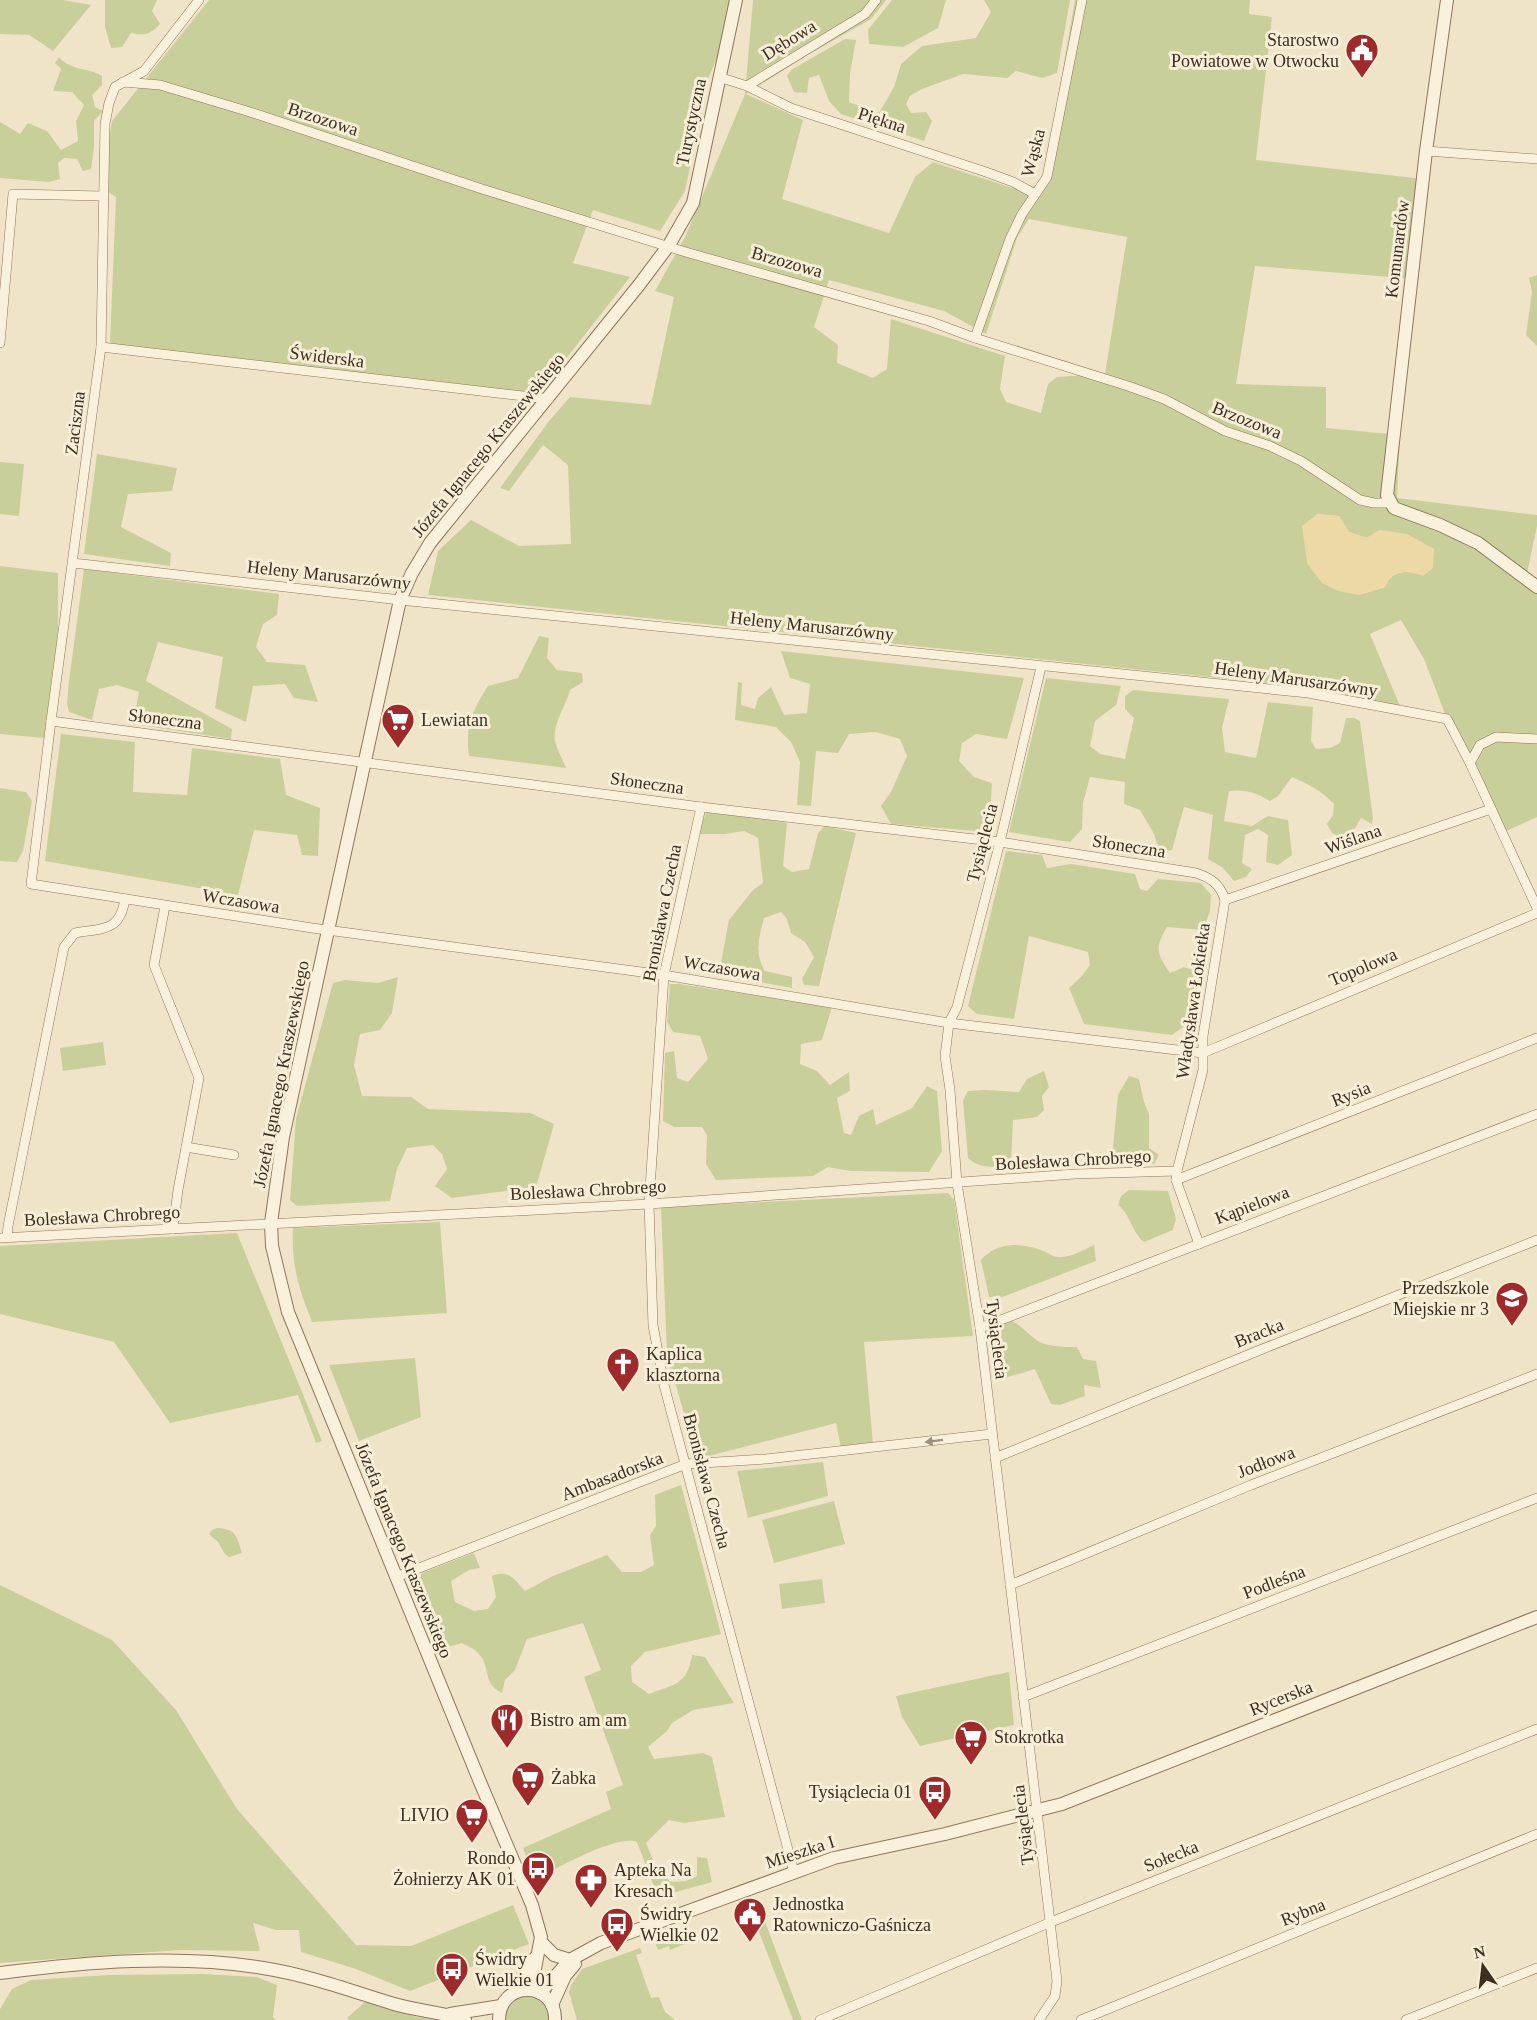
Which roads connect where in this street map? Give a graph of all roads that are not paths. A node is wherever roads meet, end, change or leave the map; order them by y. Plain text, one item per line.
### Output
1 (199, 0) edge
2 (736, 0) edge
3 (876, 0) edge
4 (1082, 0) edge
5 (1447, 0) edge
6 (144, 71) junction
7 (719, 77) junction
8 (123, 82) junction
9 (160, 86) junction
10 (747, 86) junction
11 (1426, 151) junction
12 (1537, 159) edge
13 (1035, 194) junction
14 (102, 196) junction
15 (669, 245) junction
16 (975, 338) junction
17 (0, 343) edge
18 (101, 347) junction
19 (549, 399) junction
20 (1389, 503) junction
21 (73, 563) junction
22 (1537, 587) edge
23 (399, 600) junction
24 (1041, 667) junction
25 (51, 721) junction
26 (1537, 739) edge
27 (365, 762) junction
28 (1470, 764) junction
29 (701, 807) junction
30 (1491, 809) junction
31 (1000, 842) junction
32 (31, 884) joint
33 (1225, 900) junction
34 (125, 902) junction
35 (1537, 908) edge
36 (165, 909) junction
37 (1537, 913) edge
38 (328, 931) junction
39 (664, 975) junction
40 (949, 1023) junction
41 (1537, 1038) edge
42 (1203, 1053) junction
43 (1537, 1114) edge
44 (186, 1147) junction
45 (234, 1155) dead end
46 (1176, 1176) junction
47 (957, 1183) junction
48 (649, 1204) junction
49 (271, 1223) junction
50 (173, 1229) junction
51 (4, 1238) edge
52 (1537, 1240) edge
53 (1199, 1244) junction
54 (980, 1328) junction
55 (1537, 1374) edge
56 (992, 1434) junction
57 (995, 1458) junction
58 (686, 1464) junction
59 (1537, 1498) edge
60 (396, 1577) junction
61 (1010, 1585) junction
62 (1537, 1617) edge
63 (1023, 1697) junction
64 (1537, 1729) edge
65 (1037, 1812) junction
66 (1537, 1834) edge
67 (794, 1872) junction
68 (1051, 1922) junction
69 (541, 1942) junction
70 (583, 1954) junction
71 (537, 1957) junction
72 (570, 1960) junction
73 (1537, 1968) edge
74 (0, 1973) edge
75 (516, 1992) junction
76 (537, 1992) junction
77 (552, 2005) junction
78 (501, 2006) junction
79 (448, 2014) junction
80 (465, 2020) edge
81 (499, 2020) edge
82 (555, 2020) edge
83 (820, 2020) edge
84 (1039, 2020) edge
85 (1081, 2020) edge
86 (1406, 2020) edge

1 - 6 street
2 - 7 street, Turystyczna
3 - 10 street, Dębowa
4 - 13 street, Wąska
5 - 11 street, Komunardów
6 - 8 street
6 - 9 street, Brzozowa
7 - 10 street, Piękna
7 - 15 street, Turystyczna
8 - 9 street, Brzozowa
8 - 14 street, Zaciszna
9 - 15 street, Brzozowa
10 - 13 street, Piękna
11 - 12 street
11 - 20 street, Komunardów
13 - 16 street, Wąska
14 - 17 street
14 - 18 street, Zaciszna
15 - 16 street, Brzozowa
15 - 19 street, Józefa Ignacego Kraszewskiego
16 - 20 street, Brzozowa
18 - 19 street, Świderska
18 - 21 street, Zaciszna
19 - 23 street, Józefa Ignacego Kraszewskiego
20 - 22 street
21 - 23 street, Heleny Marusarzówny
21 - 25 street, Zaciszna
23 - 24 street, Heleny Marusarzówny
23 - 27 street, Józefa Ignacego Kraszewskiego
24 - 28 street, Heleny Marusarzówny
24 - 31 street, Tysiąclecia
25 - 27 street, Słoneczna
25 - 32 street, Zaciszna
26 - 28 street
27 - 29 street, Słoneczna
27 - 38 street, Józefa Ignacego Kraszewskiego
28 - 30 street, Heleny Marusarzówny
29 - 31 street, Słoneczna
29 - 39 street, Bronisława Czecha
30 - 33 street, Wiślana
30 - 35 street, Heleny Marusarzówny
31 - 33 street, Słoneczna
31 - 40 street, Tysiąclecia
32 - 34 street, Wczasowa
33 - 42 street, Władysława Łokietka
34 - 36 street, Wczasowa
34 - 51 street
36 - 38 street, Wczasowa
36 - 44 street
37 - 42 street, Topolowa
38 - 39 street, Wczasowa
38 - 49 street, Józefa Ignacego Kraszewskiego
39 - 40 street, Wczasowa
39 - 48 street, Bronisława Czecha
40 - 42 street, Wczasowa
40 - 47 street, Tysiąclecia
41 - 46 street, Rysia
42 - 46 street, Władysława Łokietka
43 - 53 street, Kąpielowa
44 - 45 street
44 - 50 street
46 - 47 street, Bolesława Chrobrego
46 - 53 street
47 - 48 street, Bolesława Chrobrego
47 - 54 street, Tysiąclecia
48 - 49 street, Bolesława Chrobrego
48 - 58 street, Bronisława Czecha
49 - 50 street, Bolesława Chrobrego
49 - 60 street, Józefa Ignacego Kraszewskiego
50 - 51 street, Bolesława Chrobrego
52 - 57 street, Bracka
53 - 54 street, Kąpielowa
54 - 56 street, Tysiąclecia
55 - 61 street, Jodłowa
56 - 57 street, Tysiąclecia
56 -> 58 street, Ambasadorska
57 - 61 street, Tysiąclecia
58 - 60 street, Ambasadorska
58 - 67 street, Bronisława Czecha
59 - 63 street, Podleśna
60 - 69 street, Józefa Ignacego Kraszewskiego
61 - 63 street, Tysiąclecia
62 - 65 street, Rycerska
63 - 65 street, Tysiąclecia
64 - 68 street, Sołecka
65 - 67 street, Mieszka I
65 - 68 street, Tysiąclecia
66 - 85 street, Rybna
67 - 70 street, Mieszka I
68 - 83 street, Sołecka
68 - 84 street, Tysiąclecia
69 - 71 street, Józefa Ignacego Kraszewskiego
69 - 72 street
70 - 72 street, Mieszka I
70 - 77 street, Mieszka I
71 - 75 street, Józefa Ignacego Kraszewskiego
71 - 76 street, Józefa Ignacego Kraszewskiego
72 - 76 street, Mieszka I
73 - 86 street
74 - 79 street
75 - 76 street
75 - 78 street
76 - 77 street
77 - 82 street
78 - 79 street
78 - 81 street
79 - 80 street

